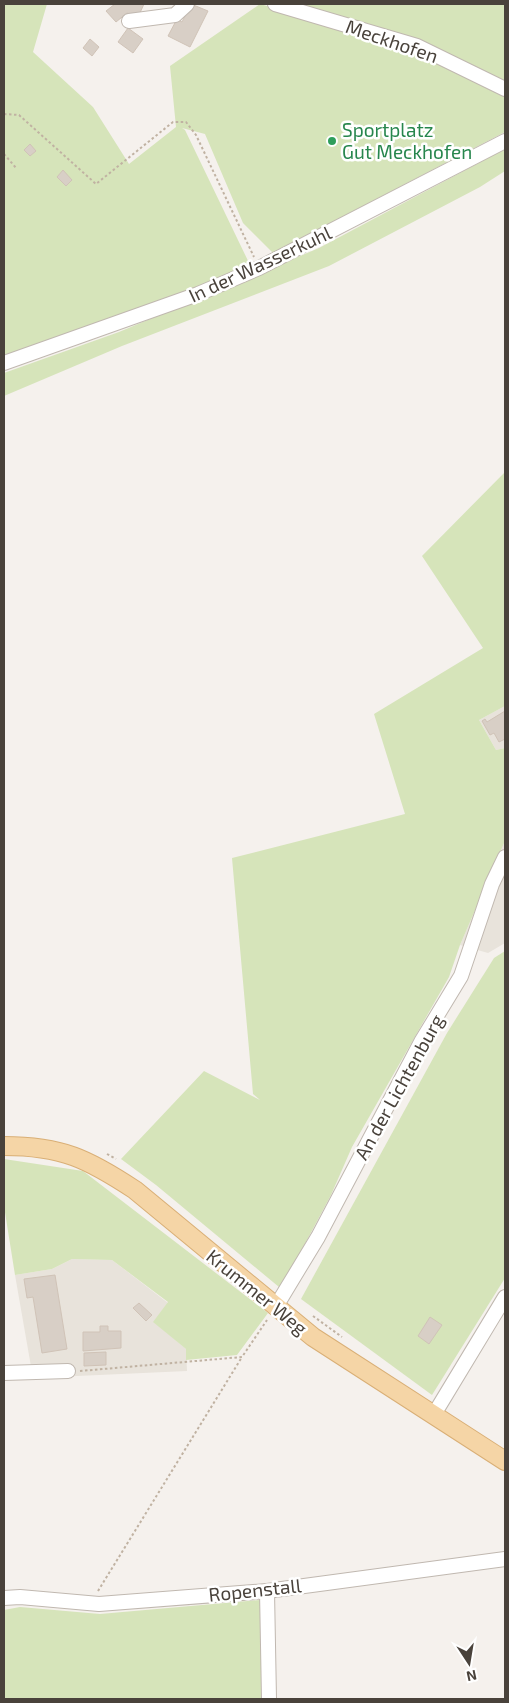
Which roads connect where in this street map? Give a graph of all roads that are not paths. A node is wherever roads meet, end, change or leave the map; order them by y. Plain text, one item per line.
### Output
1 (187, 4) edge
2 (276, 4) edge
3 (129, 21) dead end
4 (505, 89) edge
5 (505, 141) edge
6 (4, 363) edge
7 (505, 857) edge
8 (4, 1146) edge
9 (505, 1297) edge
10 (275, 1308) junction
11 (68, 1372) road end
12 (4, 1373) edge
13 (433, 1416) junction
14 (505, 1461) edge
15 (505, 1559) edge
16 (267, 1591) junction
17 (4, 1598) edge
18 (269, 1699) edge

1 - 3 street
2 - 4 street, Meckhofen
5 - 6 street, In der Wasserkuhl
7 - 10 street, An der Lichtenburg
8 - 10 main road, Krummer Weg
9 - 13 street
10 - 13 main road, Krummer Weg
11 - 12 street
13 - 14 main road, Krummer Weg
15 - 16 street, Ropenstall
16 - 17 street, Ropenstall
16 - 18 street

